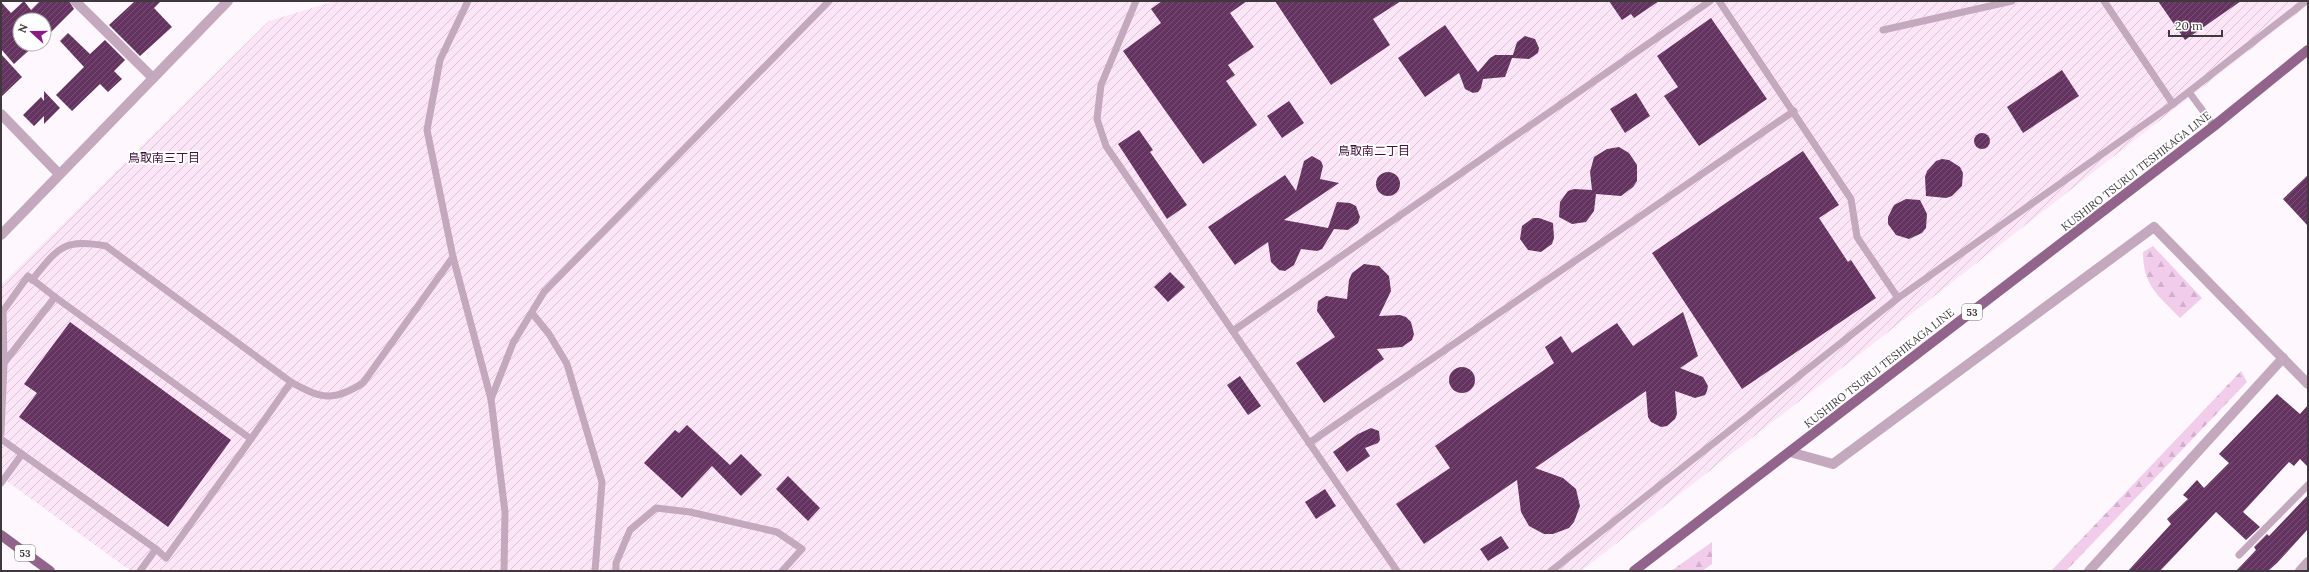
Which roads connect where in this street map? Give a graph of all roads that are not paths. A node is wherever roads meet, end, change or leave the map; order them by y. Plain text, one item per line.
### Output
1 (75, 1) edge
2 (228, 1) edge
3 (468, 1) edge
4 (829, 1) edge
5 (1136, 1) edge
6 (1710, 1) edge
7 (1719, 1) edge
8 (2012, 1) edge
9 (2104, 1) edge
10 (2306, 1) edge
11 (1883, 30) dead end
12 (2308, 50) edge
13 (153, 78) junction
14 (2189, 92) junction
15 (2173, 104) junction
16 (1794, 111) junction
17 (1, 114) edge
18 (2214, 126) junction
19 (58, 174) junction
20 (1, 235) edge
21 (453, 257) junction
22 (32, 280) junction
23 (55, 297) junction
24 (1898, 298) junction
25 (532, 313) junction
26 (1232, 331) junction
27 (2283, 358) junction
28 (4, 363) junction
29 (291, 382) junction
30 (2308, 384) edge
31 (491, 399) junction
32 (1, 433) edge
33 (1, 439) edge
34 (251, 439) junction
35 (1309, 443) junction
36 (1790, 452) junction
37 (22, 454) junction
38 (1, 483) edge
39 (2308, 485) edge
40 (1, 535) edge
41 (156, 549) junction
42 (2239, 555) dead end
43 (2308, 562) edge
44 (50, 571) edge
45 (140, 571) edge
46 (504, 571) edge
47 (595, 571) edge
48 (616, 571) edge
49 (782, 571) edge
50 (1397, 571) edge
51 (1552, 571) edge
52 (1634, 571) edge
53 (2089, 571) edge
54 (2300, 571) edge

1 - 13 street
2 - 13 street
3 - 21 lane
4 - 25 lane
5 - 26 lane
6 - 26 lane
7 - 16 lane
8 - 11 lane
9 - 15 lane
10 - 14 lane
12 - 18 main road, KUSHIRO TSURUI TESHIKAGA LINE / 53
13 - 19 street
14 - 15 lane
14 - 18 lane
15 - 24 lane
16 - 24 lane
16 - 35 lane
17 - 19 street
18 - 36 main road, KUSHIRO TSURUI TESHIKAGA LINE / 53
19 - 20 street
21 - 29 lane
21 - 31 lane
22 - 23 lane
22 - 28 lane
22 - 29 lane
23 - 28 lane
23 - 34 lane
24 - 51 lane
25 - 31 lane
25 - 47 lane
26 - 35 lane
27 - 30 street
27 - 36 street
27 - 53 street
28 - 32 lane
29 - 34 lane
31 - 46 lane
33 - 37 lane
34 - 41 lane
35 - 50 lane
36 - 52 main road, KUSHIRO TSURUI TESHIKAGA LINE / 53
37 - 38 lane
37 - 41 lane
39 - 42 lane
40 - 44 main road, 53
41 - 45 lane
43 - 54 street
48 - 49 lane

